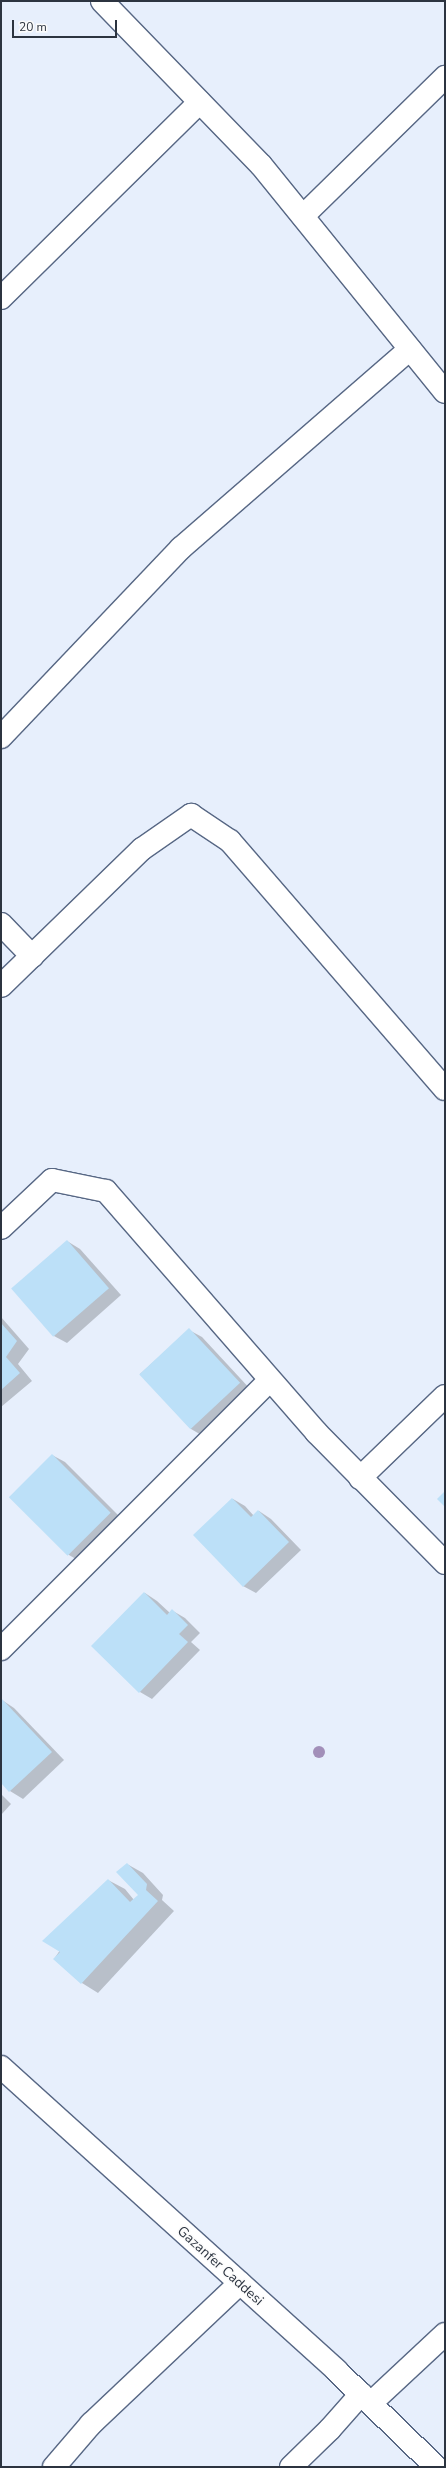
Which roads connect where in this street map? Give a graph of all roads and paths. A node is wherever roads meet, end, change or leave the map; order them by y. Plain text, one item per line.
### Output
1 (102, 1) edge
2 (445, 77) edge
3 (200, 102) junction
4 (303, 216) junction
5 (1, 298) edge
6 (410, 349) junction
7 (445, 392) edge
8 (1, 737) edge
9 (1, 924) edge
10 (32, 956) junction
11 (1, 986) edge
12 (445, 1089) edge
13 (3, 1221) edge
14 (270, 1380) junction
15 (445, 1396) edge
16 (360, 1478) junction
17 (445, 1563) edge
18 (1, 1649) edge
19 (1, 2067) edge
20 (240, 2283) junction
21 (445, 2334) edge
22 (366, 2399) junction
23 (54, 2467) edge
24 (291, 2467) edge
25 (436, 2467) edge

1 - 3 street
2 - 4 street
3 - 4 street
3 - 5 street
4 - 6 street
6 - 7 street
6 - 8 street
9 - 10 street
10 - 11 street
10 - 12 street
13 - 14 street
14 - 16 street
14 - 18 street
15 - 16 street
16 - 17 street
19 - 20 street, Gazanfer Caddesi
20 - 22 street, Gazanfer Caddesi
20 - 23 street
21 - 22 street
22 - 24 street
22 - 25 street, Gazanfer Caddesi

